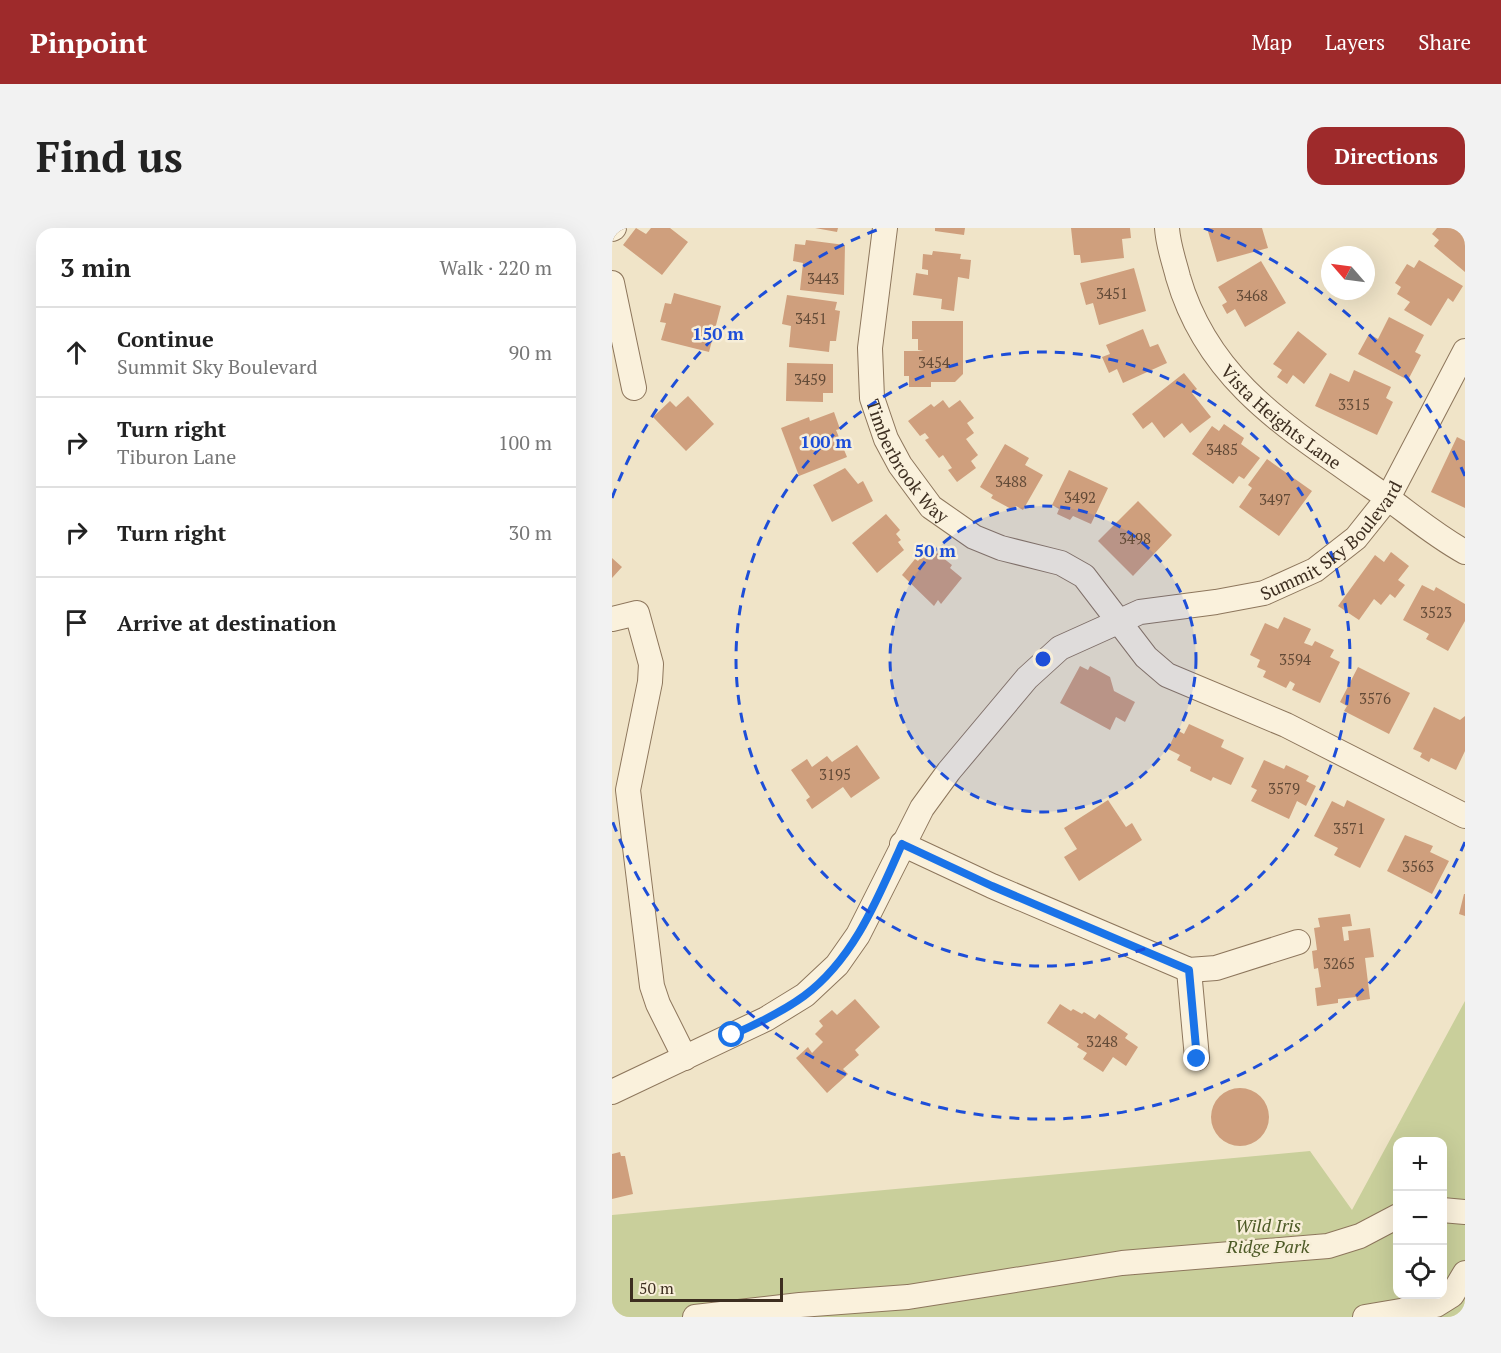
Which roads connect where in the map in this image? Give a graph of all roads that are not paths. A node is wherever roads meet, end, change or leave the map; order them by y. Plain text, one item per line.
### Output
1 (885, 228) edge
2 (1167, 228) edge
3 (612, 283) edge
4 (1465, 351) edge
5 (634, 388) dead end
6 (1388, 498) junction
7 (1465, 552) edge
8 (612, 619) edge
9 (1119, 623) junction
10 (1465, 816) edge
11 (902, 844) junction
12 (1298, 942) dead end
13 (1189, 970) junction
14 (685, 1058) junction
15 (1197, 1059) dead end
16 (612, 1092) edge
17 (1447, 1210) edge
18 (1465, 1212) edge
19 (1393, 1219) edge
20 (1465, 1274) edge
21 (694, 1317) edge
22 (1365, 1317) edge

1 - 9 street, Timberbrook Way
2 - 6 street, Vista Heights Lane
3 - 5 street
4 - 6 street, Summit Sky Boulevard
6 - 7 street, Vista Heights Lane
6 - 9 street, Summit Sky Boulevard
8 - 14 street
9 - 10 street
9 - 11 street, Summit Sky Boulevard
11 - 13 street
11 - 14 street, Summit Sky Boulevard
12 - 13 street
13 - 15 street
14 - 16 street, Summit Sky Boulevard
17 - 18 street
19 - 21 street
20 - 22 street

